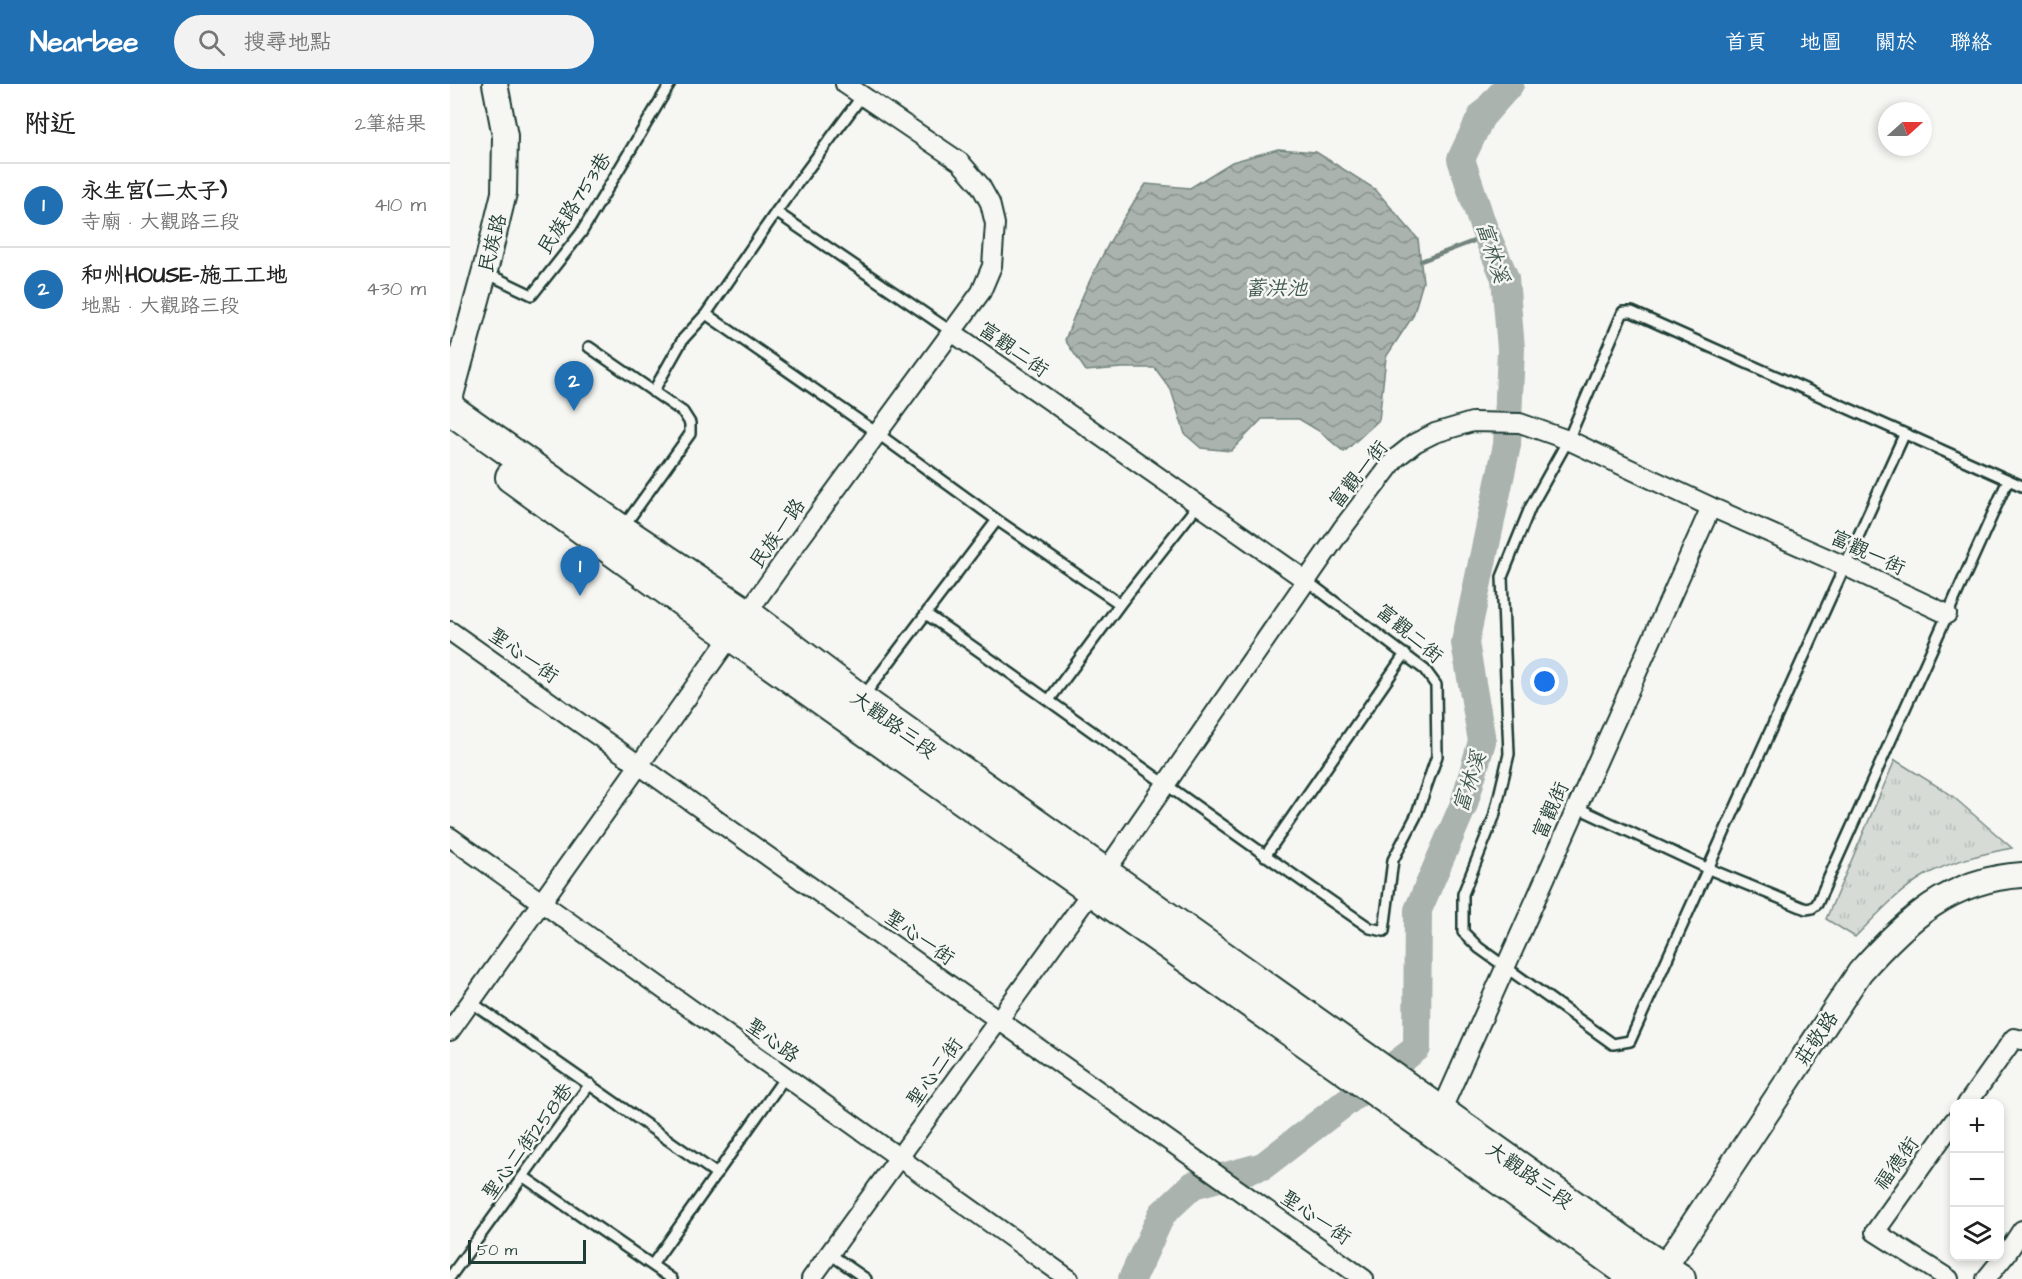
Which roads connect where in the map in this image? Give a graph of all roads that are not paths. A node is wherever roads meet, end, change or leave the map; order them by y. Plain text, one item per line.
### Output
1 (495, 84) edge
2 (670, 84) edge
3 (845, 84) edge
4 (862, 96) junction
5 (776, 212) junction
6 (484, 272) junction
7 (706, 314) junction
8 (952, 332) junction
9 (589, 347) dead end
10 (652, 392) junction
11 (450, 399) edge
12 (450, 409) edge
13 (450, 433) edge
14 (878, 433) junction
15 (1904, 435) junction
16 (1568, 440) junction
17 (2008, 480) junction
18 (2022, 486) edge
19 (1197, 506) junction
20 (1711, 507) junction
21 (996, 520) junction
22 (615, 539) junction
23 (1845, 566) junction
24 (1306, 581) junction
25 (1120, 604) junction
26 (926, 614) junction
27 (1947, 614) junction
28 (740, 625) junction
29 (450, 630) edge
30 (1405, 654) junction
31 (861, 700) junction
32 (1049, 700) junction
33 (638, 765) junction
34 (1166, 785) junction
35 (1576, 807) junction
36 (450, 837) edge
37 (1265, 856) junction
38 (1709, 869) junction
39 (2022, 875) edge
40 (1098, 882) junction
41 (541, 901) junction
42 (1506, 968) junction
43 (471, 1002) junction
44 (999, 1021) junction
45 (450, 1031) edge
46 (2022, 1040) edge
47 (785, 1077) junction
48 (590, 1084) junction
49 (1971, 1099) edge
50 (1437, 1121) junction
51 (1950, 1127) edge
52 (899, 1157) junction
53 (717, 1174) junction
54 (524, 1177) junction
55 (2022, 1230) edge
56 (830, 1254) junction
57 (652, 1265) junction
58 (1658, 1276) edge
59 (450, 1277) edge
60 (672, 1279) edge
61 (811, 1279) edge
62 (866, 1279) edge
63 (1069, 1279) edge
64 (1364, 1279) edge
65 (1949, 1279) edge
66 (1986, 1279) edge

1 - 6 street, 民族路
2 - 6 lane, 民族路753巷
3 - 4 street, 民族一路
4 - 5 lane
4 - 8 street, 民族一路
5 - 7 lane
5 - 8 lane, 富觀二街
6 - 11 street, 民族路
7 - 10 lane
7 - 14 lane
8 - 14 street, 民族一路
8 - 19 street, 富觀二街
9 - 10 lane
10 - 22 lane
12 - 22 main road, 大觀路三段
13 - 22 main road, 大觀路三段
14 - 21 lane
14 - 28 street, 民族一路
15 - 16 lane
15 - 17 lane
15 - 23 lane
16 - 20 street, 富觀一街
16 - 24 street, 富觀一街
16 - 42 lane
17 - 18 lane
17 - 27 lane
19 - 24 street, 富觀二街
19 - 25 lane
20 - 23 street, 富觀一街
20 - 35 street, 富觀街
21 - 25 lane
21 - 26 lane
22 - 28 main road, 大觀路三段
23 - 27 street, 富觀一街
23 - 38 lane
24 - 30 lane, 富觀二街
24 - 34 street, 富觀一街
25 - 32 lane
26 - 31 lane
26 - 32 lane, 富觀二街
27 - 38 lane
28 - 31 main road, 大觀路三段
28 - 33 street, 民族一路
28 - 40 main road, 大觀路三段
29 - 33 street, 聖心一街
30 - 37 lane
30 - 37 lane, 富觀二街
31 - 40 main road, 大觀路三段
32 - 34 lane, 富觀二街
33 - 41 street, 民族一路
33 - 44 street, 聖心一街
34 - 37 lane, 富觀二街
34 - 40 street, 富觀一街
35 - 38 lane
35 - 42 street, 富觀街
36 - 41 street, 聖心路
38 - 42 lane
39 - 58 street, 莊敬路
40 - 44 street, 聖心二街
40 - 50 main road, 大觀路三段
41 - 43 street, 民族一路
41 - 47 street, 聖心路
42 - 50 street, 富觀街
43 - 45 street, 民族一路
43 - 48 lane
44 - 52 street, 聖心二街
44 - 64 street, 聖心一街
46 - 49 street
47 - 52 street, 聖心路
47 - 53 lane
48 - 53 lane
48 - 54 lane, 聖心二街258巷
50 - 58 main road, 大觀路三段
51 - 65 street, 福德街
52 - 56 street, 聖心二街
52 - 63 street, 聖心路
53 - 57 lane
54 - 57 lane
54 - 59 lane, 聖心二街258巷
55 - 66 street
56 - 61 street, 聖心二街
56 - 62 lane
57 - 60 lane

